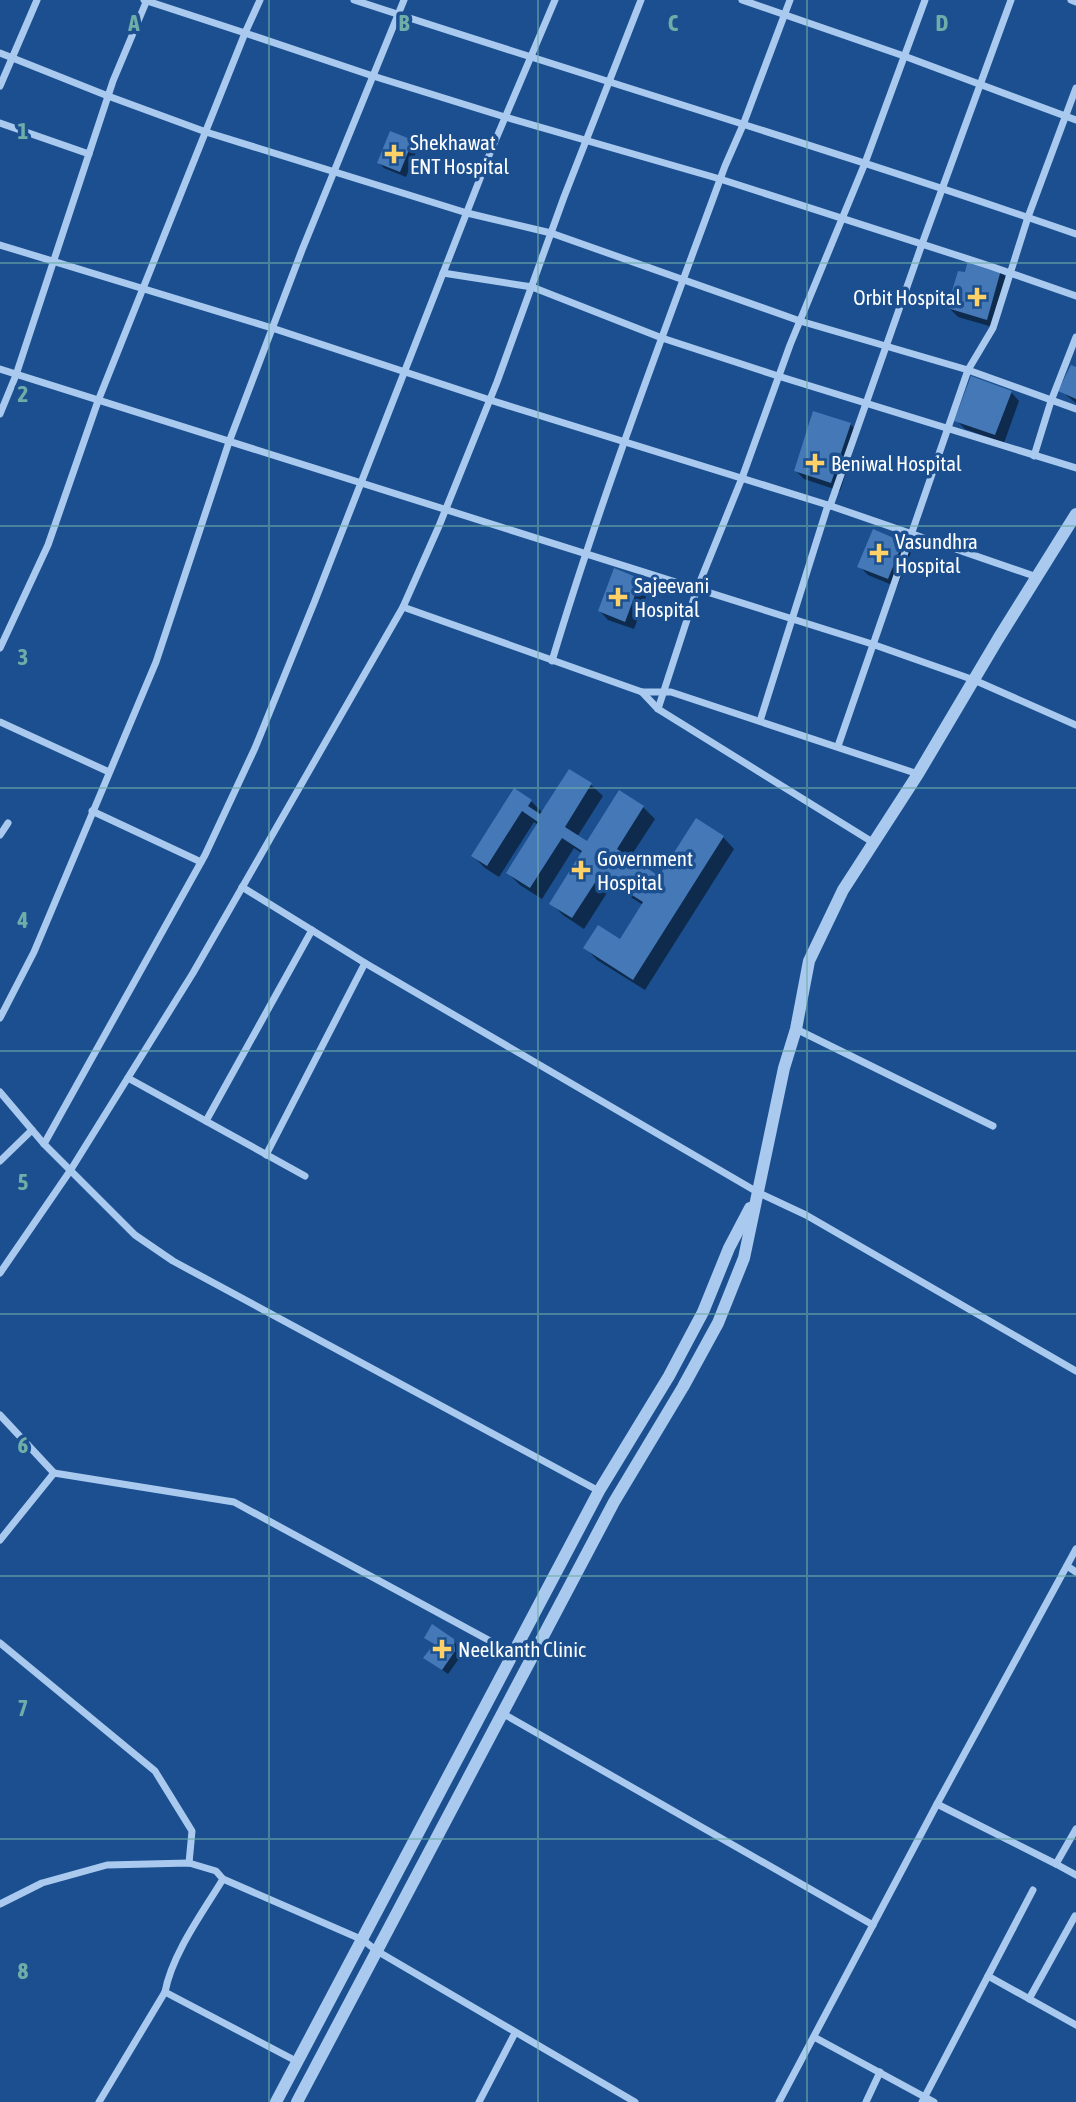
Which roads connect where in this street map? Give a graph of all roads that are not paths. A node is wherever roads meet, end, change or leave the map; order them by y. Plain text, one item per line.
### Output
1 (37, 0) edge
2 (146, 0) edge
3 (260, 0) edge
4 (354, 0) edge
5 (404, 0) edge
6 (555, 0) edge
7 (642, 0) edge
8 (742, 0) edge
9 (790, 0) edge
10 (925, 0) edge
11 (1011, 0) edge
12 (1071, 0) edge
13 (1076, 2) edge
14 (398, 14) junction
15 (784, 16) junction
16 (245, 33) junction
17 (0, 53) edge
18 (904, 56) junction
19 (12, 58) junction
20 (530, 58) junction
21 (373, 76) junction
22 (609, 84) junction
23 (980, 85) junction
24 (0, 86) edge
25 (1076, 88) edge
26 (108, 96) junction
27 (1065, 116) junction
28 (505, 117) junction
29 (1076, 120) edge
30 (0, 123) edge
31 (743, 125) junction
32 (206, 132) junction
33 (586, 141) junction
34 (89, 154) junction
35 (865, 163) junction
36 (334, 172) junction
37 (720, 178) junction
38 (942, 188) junction
39 (467, 213) junction
40 (1028, 217) junction
41 (842, 218) junction
42 (551, 233) junction
43 (1076, 234) edge
44 (922, 244) junction
45 (0, 245) edge
46 (54, 261) junction
47 (443, 273) junction
48 (1012, 273) junction
49 (683, 281) junction
50 (532, 287) junction
51 (143, 289) junction
52 (1076, 296) edge
53 (800, 321) junction
54 (272, 328) junction
55 (1076, 337) edge
56 (662, 338) junction
57 (886, 346) junction
58 (0, 369) edge
59 (968, 370) junction
60 (403, 372) junction
61 (16, 375) junction
62 (778, 376) junction
63 (490, 400) junction
64 (98, 401) junction
65 (1051, 401) junction
66 (866, 402) junction
67 (1076, 409) edge
68 (0, 414) edge
69 (947, 429) junction
70 (229, 442) junction
71 (624, 442) junction
72 (1034, 456) junction
73 (1076, 468) edge
74 (743, 478) junction
75 (359, 483) junction
76 (829, 505) junction
77 (445, 510) junction
78 (1076, 514) edge
79 (911, 532) junction
80 (584, 554) junction
81 (1037, 577) junction
82 (697, 589) junction
83 (403, 607) junction
84 (793, 619) junction
85 (872, 644) junction
86 (0, 648) edge
87 (552, 661) junction
88 (974, 680) junction
89 (642, 692) junction
90 (663, 692) junction
91 (658, 709) junction
92 (760, 721) junction
93 (0, 722) edge
94 (1076, 725) edge
95 (838, 746) junction
96 (109, 772) junction
97 (918, 774) junction
98 (92, 811) junction
99 (8, 823) dead end
100 (0, 835) edge
101 (874, 843) junction
102 (201, 862) junction
103 (242, 887) junction
104 (312, 930) junction
105 (365, 963) junction
106 (0, 1018) edge
107 (796, 1030) junction
108 (128, 1078) junction
109 (0, 1092) edge
110 (206, 1121) junction
111 (993, 1126) dead end
112 (32, 1130) junction
113 (44, 1144) junction
114 (266, 1155) junction
115 (0, 1161) edge
116 (70, 1171) junction
117 (305, 1176) dead end
118 (759, 1193) junction
119 (0, 1273) edge
120 (1076, 1371) edge
121 (0, 1415) edge
122 (54, 1473) junction
123 (600, 1491) junction
124 (0, 1540) edge
125 (1076, 1549) edge
126 (1067, 1566) junction
127 (1076, 1572) edge
128 (0, 1643) edge
129 (514, 1654) junction
130 (502, 1713) junction
131 (937, 1804) junction
132 (1076, 1829) edge
133 (189, 1863) junction
134 (1056, 1864) junction
135 (1076, 1875) edge
136 (223, 1879) junction
137 (1033, 1890) dead end
138 (0, 1904) edge
139 (1075, 1916) edge
140 (873, 1925) junction
141 (363, 1940) junction
142 (377, 1951) junction
143 (988, 1976) junction
144 (165, 1992) junction
145 (1029, 1999) junction
146 (1076, 2025) edge
147 (516, 2033) junction
148 (814, 2037) junction
149 (298, 2062) junction
150 (880, 2072) junction
151 (923, 2099) edge
152 (99, 2102) edge
153 (276, 2102) edge
154 (297, 2102) edge
155 (479, 2102) edge
156 (635, 2102) edge
157 (779, 2102) edge
158 (866, 2102) edge
159 (934, 2102) edge

1 - 19 street
2 - 16 street
2 - 26 street
3 - 16 street
4 - 14 street
5 - 14 street
6 - 20 street
7 - 22 street
8 - 15 street
9 - 15 street
10 - 18 street
11 - 23 street
12 - 13 street
14 - 20 street
14 - 21 street
15 - 18 street
15 - 31 street
16 - 21 street
16 - 32 street
17 - 19 street
18 - 23 street
18 - 35 street
19 - 24 street
19 - 26 street
20 - 22 street
20 - 28 street
21 - 28 street
21 - 36 street
22 - 31 street
22 - 33 street
23 - 27 street
23 - 38 street
25 - 27 street
26 - 32 street
26 - 34 street
27 - 29 street
27 - 40 street
28 - 33 street
28 - 39 street
30 - 34 street
31 - 35 street
31 - 37 street
32 - 36 street
32 - 51 street
33 - 37 street
33 - 42 street
34 - 46 street
35 - 38 street
35 - 41 street
36 - 39 street
36 - 54 street
37 - 41 street
37 - 49 street
38 - 40 street
38 - 44 street
39 - 42 street
39 - 47 street
40 - 43 street
40 - 48 street
41 - 44 street
41 - 53 street
42 - 49 street
42 - 50 street
44 - 48 street
44 - 57 street
45 - 46 street
46 - 51 street
46 - 61 street
47 - 50 street
47 - 60 street
48 - 52 street
48 - 59 street
49 - 53 street
49 - 56 street
50 - 56 street
50 - 63 street
51 - 54 street
51 - 64 street
53 - 57 street
53 - 62 street
54 - 60 street
54 - 70 street
55 - 65 street
56 - 62 street
56 - 71 street
57 - 59 street
57 - 66 street
58 - 61 street
59 - 65 street
59 - 69 street
60 - 63 street
60 - 75 street
61 - 64 street
61 - 68 street
62 - 66 street
62 - 74 street
63 - 71 street
63 - 77 street
64 - 70 street
64 - 86 street
65 - 67 street
65 - 72 street
66 - 69 street
66 - 76 street
69 - 72 street
69 - 79 street
70 - 75 street
70 - 96 street
71 - 74 street
71 - 80 street
72 - 73 street
74 - 76 street
74 - 82 street
75 - 77 street
75 - 102 street
76 - 79 street
76 - 84 street
77 - 80 street
77 - 83 street
78 - 81 street
79 - 81 street
79 - 85 street
80 - 82 street
80 - 87 street
81 - 88 street
82 - 84 street
82 - 90 street
83 - 87 street
83 - 103 street
84 - 85 street
84 - 92 street
85 - 88 street
85 - 95 street
87 - 89 street
88 - 94 street
88 - 97 street
89 - 90 street
89 - 91 street
90 - 91 street
90 - 92 street
91 - 101 street
92 - 95 street
93 - 96 street
95 - 97 street
96 - 98 street
97 - 101 street
98 - 102 street
98 - 106 street
99 - 100 street
101 - 107 street
102 - 113 street
103 - 104 street
103 - 108 street
104 - 105 street
104 - 110 street
105 - 114 street
105 - 118 street
107 - 111 street
107 - 118 street
108 - 110 street
108 - 116 street
109 - 112 street
110 - 114 street
112 - 113 street
112 - 115 street
113 - 116 street
114 - 117 street
116 - 119 street
116 - 123 street
118 - 120 street
118 - 123 street
118 - 130 street
121 - 122 street
122 - 124 street
122 - 129 street
123 - 129 street
125 - 126 street
126 - 127 street
126 - 131 street
128 - 133 street
129 - 141 street
130 - 140 street
130 - 142 street
131 - 134 street
131 - 140 street
132 - 134 street
133 - 136 street
133 - 138 street
134 - 135 street
136 - 141 street
136 - 144 street
137 - 143 street
139 - 145 street
140 - 148 street
141 - 142 street
141 - 149 street
142 - 147 street
142 - 154 street
143 - 145 street
143 - 151 street
144 - 149 street
144 - 152 street
145 - 146 street
147 - 155 street
147 - 156 street
148 - 150 street
148 - 157 street
149 - 153 street
150 - 151 street
150 - 158 street
151 - 159 street

